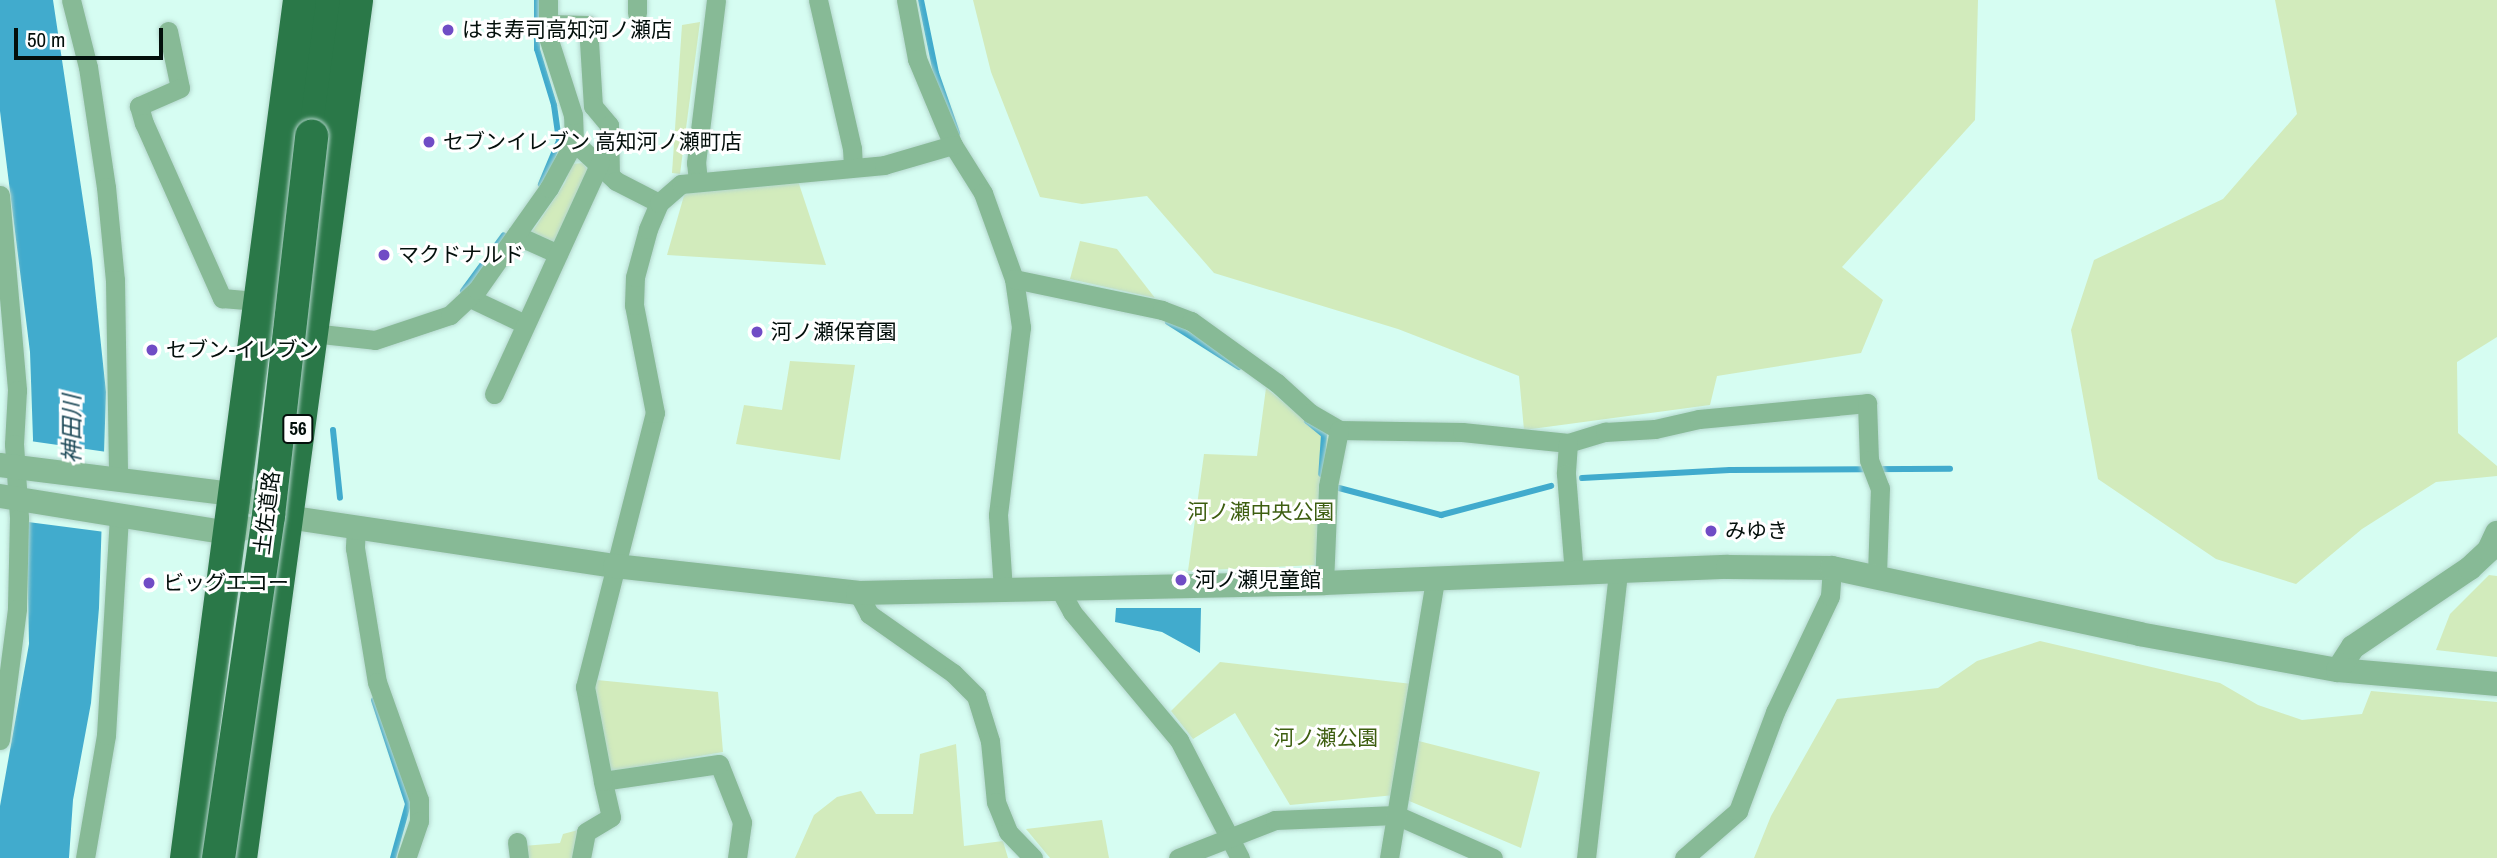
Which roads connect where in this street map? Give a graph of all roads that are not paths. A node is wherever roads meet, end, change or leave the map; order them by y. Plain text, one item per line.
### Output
1 (71, 0) edge
2 (299, 0) edge
3 (328, 0) edge
4 (356, 0) edge
5 (548, 0) edge
6 (716, 0) edge
7 (818, 0) edge
8 (906, 0) edge
9 (548, 24) junction
10 (167, 31) dead end
11 (574, 142) junction
12 (953, 145) junction
13 (280, 160) junction
14 (853, 167) junction
15 (335, 168) junction
16 (605, 169) junction
17 (698, 181) junction
18 (0, 195) edge
19 (0, 201) edge
20 (659, 203) junction
21 (516, 235) junction
22 (558, 254) junction
23 (1014, 279) junction
24 (470, 298) junction
25 (258, 301) junction
26 (525, 324) junction
27 (312, 333) junction
28 (494, 394) dead end
29 (1339, 430) junction
30 (1568, 443) junction
31 (14, 467) edge
32 (115, 480) junction
33 (233, 494) junction
34 (15, 498) edge
35 (115, 512) junction
36 (287, 517) junction
37 (356, 527) junction
38 (228, 533) junction
39 (2494, 546) edge
40 (615, 566) junction
41 (1832, 568) junction
42 (1574, 574) junction
43 (1878, 575) junction
44 (1436, 579) junction
45 (1617, 581) dead end
46 (1324, 583) junction
47 (1060, 590) junction
48 (1003, 591) junction
49 (858, 593) junction
50 (9, 607) edge
51 (2338, 670) junction
52 (2497, 684) edge
53 (0, 740) edge
54 (603, 781) junction
55 (1395, 815) junction
56 (1230, 838) junction
57 (1023, 854) edge
58 (85, 858) edge
59 (186, 858) edge
60 (218, 858) edge
61 (240, 858) edge
62 (406, 858) edge
63 (580, 858) edge
64 (737, 858) edge
65 (1178, 858) edge
66 (1240, 858) edge
67 (1389, 858) edge
68 (1493, 858) edge
69 (1586, 858) edge
70 (1684, 858) edge

1 - 32 street
2 - 13 highway
3 - 60 highway, 土佐道路 / 56, bridge
4 - 15 highway, 56
5 - 9 street
6 - 17 street
7 - 14 street
8 - 12 street
9 - 11 street
9 - 16 street
10 - 25 street
11 - 16 street
11 - 21 street
12 - 14 street
12 - 23 street
13 - 15 street
13 - 25 highway
14 - 17 street
15 - 27 highway, 56
16 - 20 street
16 - 22 street
17 - 20 street
18 - 19 street
19 - 31 street
20 - 40 street
21 - 22 street
21 - 24 street
22 - 26 street
23 - 29 street
23 - 48 street
24 - 26 street
24 - 27 street
25 - 33 highway
26 - 28 street
27 - 36 highway, 56
29 - 30 street
29 - 46 street
30 - 42 street
30 - 43 street
31 - 32 street
31 - 34 street
32 - 33 street
33 - 36 street
33 - 38 highway
34 - 35 street
34 - 50 street
35 - 38 street
35 - 58 street
36 - 37 street
36 - 38 street
36 - 61 highway, 56
37 - 40 street
37 - 62 street
38 - 59 highway
39 - 51 street
40 - 49 street
40 - 54 street
41 - 42 street
41 - 43 street
41 - 70 street
42 - 44 street
43 - 51 street
44 - 46 street
44 - 55 street
45 - 69 street
46 - 47 street
47 - 48 street
47 - 56 street
48 - 49 street
49 - 57 street
50 - 53 street
51 - 52 street
54 - 63 street
54 - 64 street
55 - 56 street
55 - 67 street
55 - 68 street
56 - 65 street
56 - 66 street

